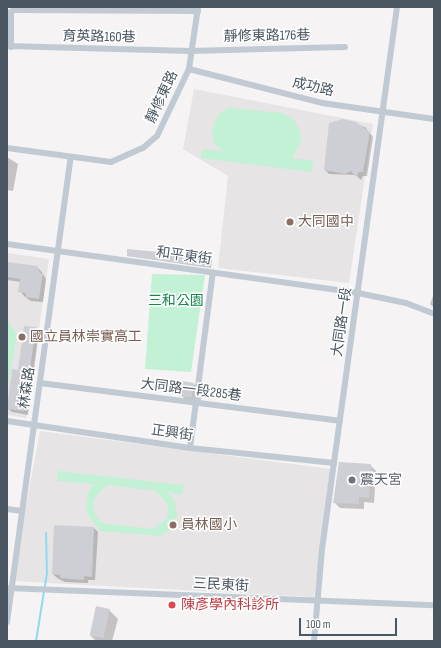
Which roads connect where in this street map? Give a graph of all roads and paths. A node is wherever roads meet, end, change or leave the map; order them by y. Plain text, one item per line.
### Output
1 (397, 7) edge
2 (198, 9) edge
3 (9, 46) edge
4 (345, 47) dead end
5 (190, 51) junction
6 (189, 69) junction
7 (383, 113) junction
8 (434, 119) edge
9 (7, 148) edge
10 (71, 157) junction
11 (7, 244) edge
12 (57, 251) junction
13 (213, 272) junction
14 (358, 293) junction
15 (434, 314) edge
16 (40, 383) junction
17 (196, 403) junction
18 (7, 421) edge
19 (340, 421) junction
20 (34, 425) junction
21 (190, 448) junction
22 (334, 463) junction
23 (7, 509) edge
24 (22, 512) junction
25 (9, 588) edge
26 (318, 601) junction
27 (434, 605) edge
28 (7, 622) edge
29 (314, 641) edge

1 - 7 street, 大同路一段
2 - 3 street
2 - 5 street, 靜修東路
3 - 5 street, 育英路160巷
4 - 5 street, 靜修東路176巷
5 - 6 street, 靜修東路
6 - 7 street, 成功路
6 - 10 street, 靜修東路
7 - 8 street, 成功路
7 - 14 street, 大同路一段
9 - 10 street, 靜修東路
10 - 12 street, 林森路
11 - 12 street, 和平東街
12 - 13 street, 和平東街
12 - 16 street, 林森路
13 - 14 street, 和平東街
13 - 17 street
14 - 15 street, 和平東街
14 - 19 street, 大同路一段
16 - 17 street, 大同路一段285巷
16 - 20 street, 林森路
17 - 19 street, 大同路一段285巷
17 - 21 street
18 - 20 street, 正興街
19 - 22 street, 大同路一段
20 - 21 street, 正興街
20 - 24 street, 林森路
21 - 22 street, 正興街
22 - 26 street, 大同路一段
23 - 24 street
24 - 25 street, 林森路
25 - 26 street, 三民東街
25 - 28 street, 林森路
26 - 27 street, 三民東街
26 - 29 street, 大同路一段

